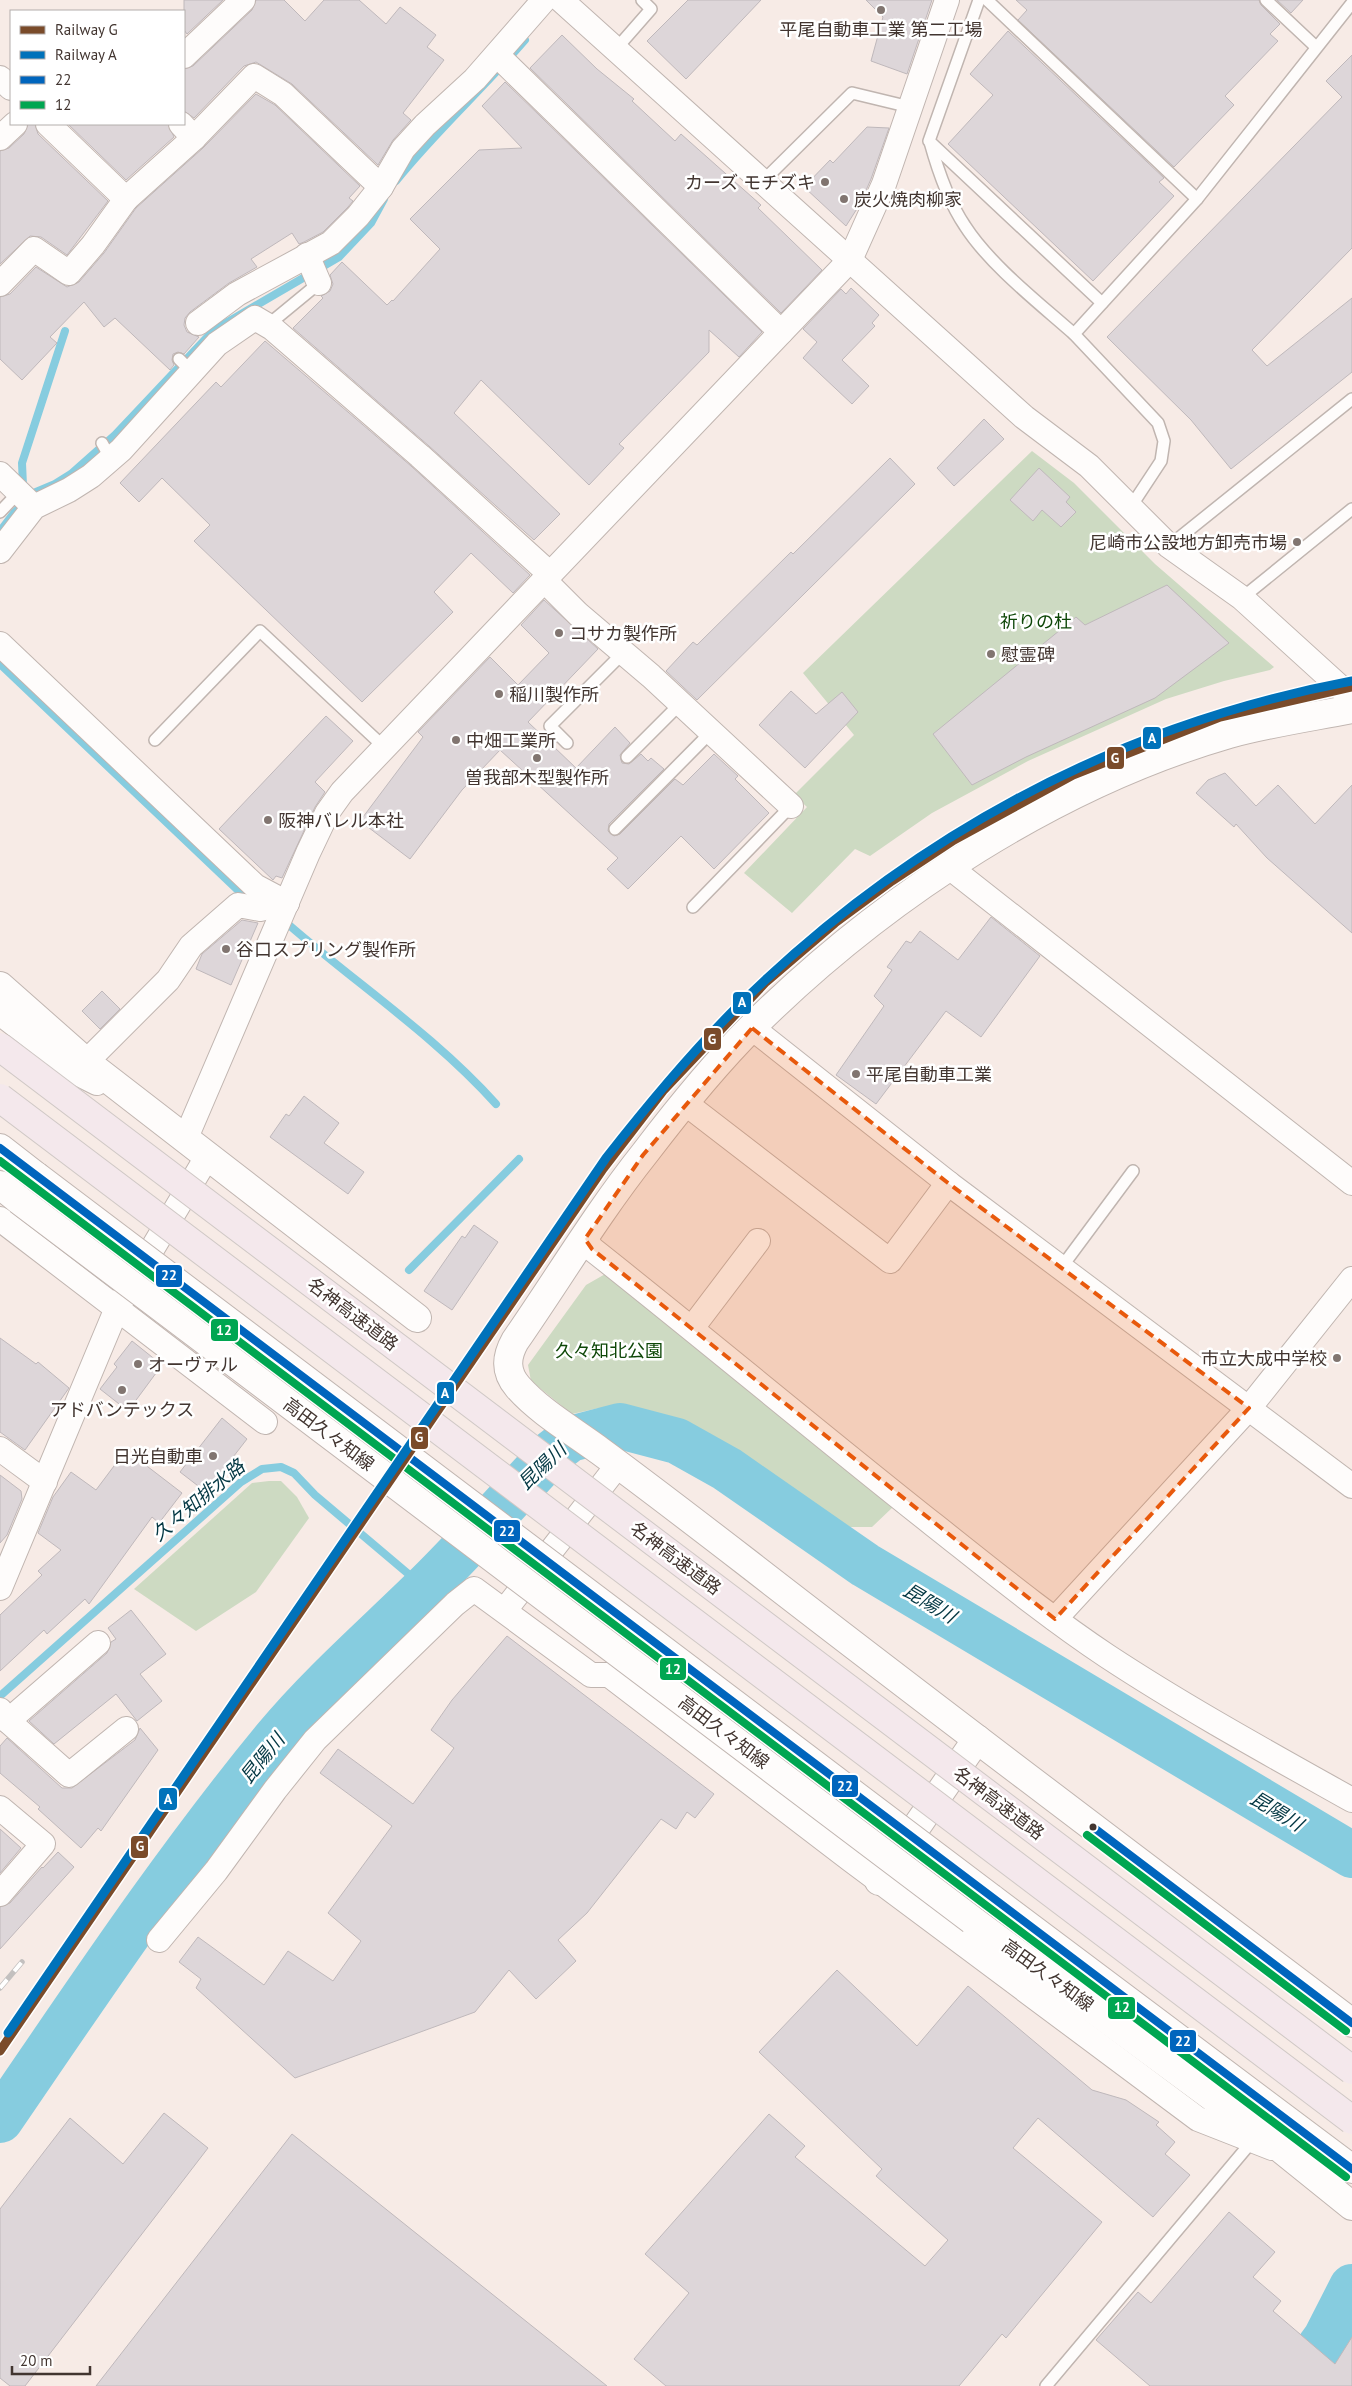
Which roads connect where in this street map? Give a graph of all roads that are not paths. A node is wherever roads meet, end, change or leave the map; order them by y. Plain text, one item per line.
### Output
1 (243, 0) edge
2 (544, 0) edge
3 (561, 0) edge
4 (642, 0) edge
5 (946, 0) edge
6 (978, 0) edge
7 (987, 0) edge
8 (1266, 0) edge
9 (1352, 3) edge
10 (1316, 47) junction
11 (616, 49) junction
12 (185, 55) edge
13 (504, 62) junction
14 (0, 78) edge
15 (10, 87) edge
16 (910, 107) junction
17 (14, 125) edge
18 (49, 125) edge
19 (187, 131) edge
20 (0, 138) edge
21 (929, 141) junction
22 (763, 182) junction
23 (381, 187) junction
24 (126, 199) junction
25 (1197, 199) junction
26 (307, 256) junction
27 (850, 260) junction
28 (319, 283) joint
29 (0, 284) edge
30 (237, 294) junction
31 (1102, 303) junction
32 (260, 322) junction
33 (198, 324) dead end
34 (781, 332) junction
35 (1074, 334) junction
36 (1352, 399) edge
37 (0, 474) edge
38 (26, 498) junction
39 (1130, 508) junction
40 (1352, 509) edge
41 (0, 512) edge
42 (1169, 546) junction
43 (0, 551) edge
44 (547, 577) junction
45 (1242, 598) junction
46 (0, 644) edge
47 (624, 652) junction
48 (1352, 698) edge
49 (681, 704) junction
50 (1352, 710) edge
51 (712, 732) junction
52 (155, 740) dead end
53 (568, 743) dead end
54 (384, 747) junction
55 (627, 756) dead end
56 (791, 806) joint
57 (615, 829) dead end
58 (948, 866) junction
59 (287, 903) junction
60 (693, 907) dead end
61 (0, 986) edge
62 (0, 1012) edge
63 (752, 1028) junction
64 (0, 1047) edge
65 (86, 1062) junction
66 (0, 1098) edge
67 (685, 1103) junction
68 (150, 1110) junction
69 (186, 1140) junction
70 (0, 1148) edge
71 (207, 1157) junction
72 (1133, 1171) dead end
73 (948, 1183) junction
74 (1352, 1183) edge
75 (10, 1192) edge
76 (0, 1219) edge
77 (585, 1239) junction
78 (758, 1241) dead end
79 (1061, 1268) junction
80 (1352, 1279) edge
81 (117, 1308) junction
82 (417, 1318) dead end
83 (692, 1328) junction
84 (1249, 1408) junction
85 (265, 1422) dead end
86 (0, 1449) edge
87 (610, 1458) junction
88 (45, 1482) junction
89 (1352, 1486) edge
90 (0, 1588) edge
91 (506, 1610) junction
92 (1056, 1620) junction
93 (98, 1642) dead end
94 (4, 1715) edge
95 (126, 1729) dead end
96 (977, 1739) junction
97 (1352, 1800) edge
98 (0, 1808) edge
99 (880, 1881) junction
100 (0, 1894) edge
101 (159, 1940) dead end
102 (1352, 2023) edge
103 (1352, 2070) edge
104 (1352, 2120) edge
105 (1257, 2136) junction
106 (1352, 2169) edge
107 (1352, 2206) edge
108 (1046, 2386) edge

1 - 12 street
2 - 13 street
3 - 11 street
4 - 11 lane
5 - 16 street
6 - 21 lane
7 - 25 lane
8 - 10 lane
9 - 10 lane
10 - 25 lane
11 - 22 street
13 - 23 street
13 - 34 street
14 - 15 street
16 - 22 lane
16 - 27 street
17 - 20 street
18 - 24 street
19 - 23 street
19 - 24 street
21 - 31 lane
21 - 35 lane
22 - 27 street
23 - 26 street
24 - 29 street
25 - 31 lane
26 - 28 street
26 - 30 street
27 - 34 street
27 - 39 street
28 - 32 lane
30 - 32 street
30 - 33 street
31 - 35 lane
32 - 38 street
32 - 44 street
34 - 44 street
35 - 39 lane
36 - 42 lane
37 - 38 street
38 - 41 lane
38 - 43 street
39 - 42 street
40 - 45 lane
42 - 45 street
44 - 47 street
44 - 54 street
45 - 48 street
46 - 59 street
47 - 49 street
47 - 53 lane
49 - 51 street
49 - 55 lane
50 - 58 main road
51 - 56 street
51 - 57 lane
52 - 54 lane
54 - 59 street
56 - 60 lane
58 - 63 main road
58 - 74 street
59 - 65 street
59 - 69 street
61 - 65 main road
62 - 68 street
63 - 67 main road
63 - 73 street
64 - 103 highway, 名神高速道路, bridge
65 - 68 main road
66 - 104 highway, bridge
67 - 73 street
67 - 77 main road
68 - 69 main road
69 - 71 main road
70 - 106 main road, 高田久々知線, bridge
71 - 81 street
71 - 82 main road
72 - 79 lane
73 - 79 street
75 - 105 main road, 高田久々知線, bridge
76 - 81 street
77 - 83 street
77 - 87 main road
78 - 83 street
79 - 84 street
80 - 84 street
81 - 85 street
81 - 88 street
83 - 92 street
84 - 89 street
84 - 92 street
86 - 88 street
87 - 91 street
87 - 96 main road
88 - 90 street
91 - 99 street
91 - 101 street
92 - 97 street
93 - 94 street
94 - 95 street
96 - 99 main road
96 - 102 main road
98 - 100 street
99 - 105 street
105 - 107 main road, 高田久々知線
105 - 108 lane

